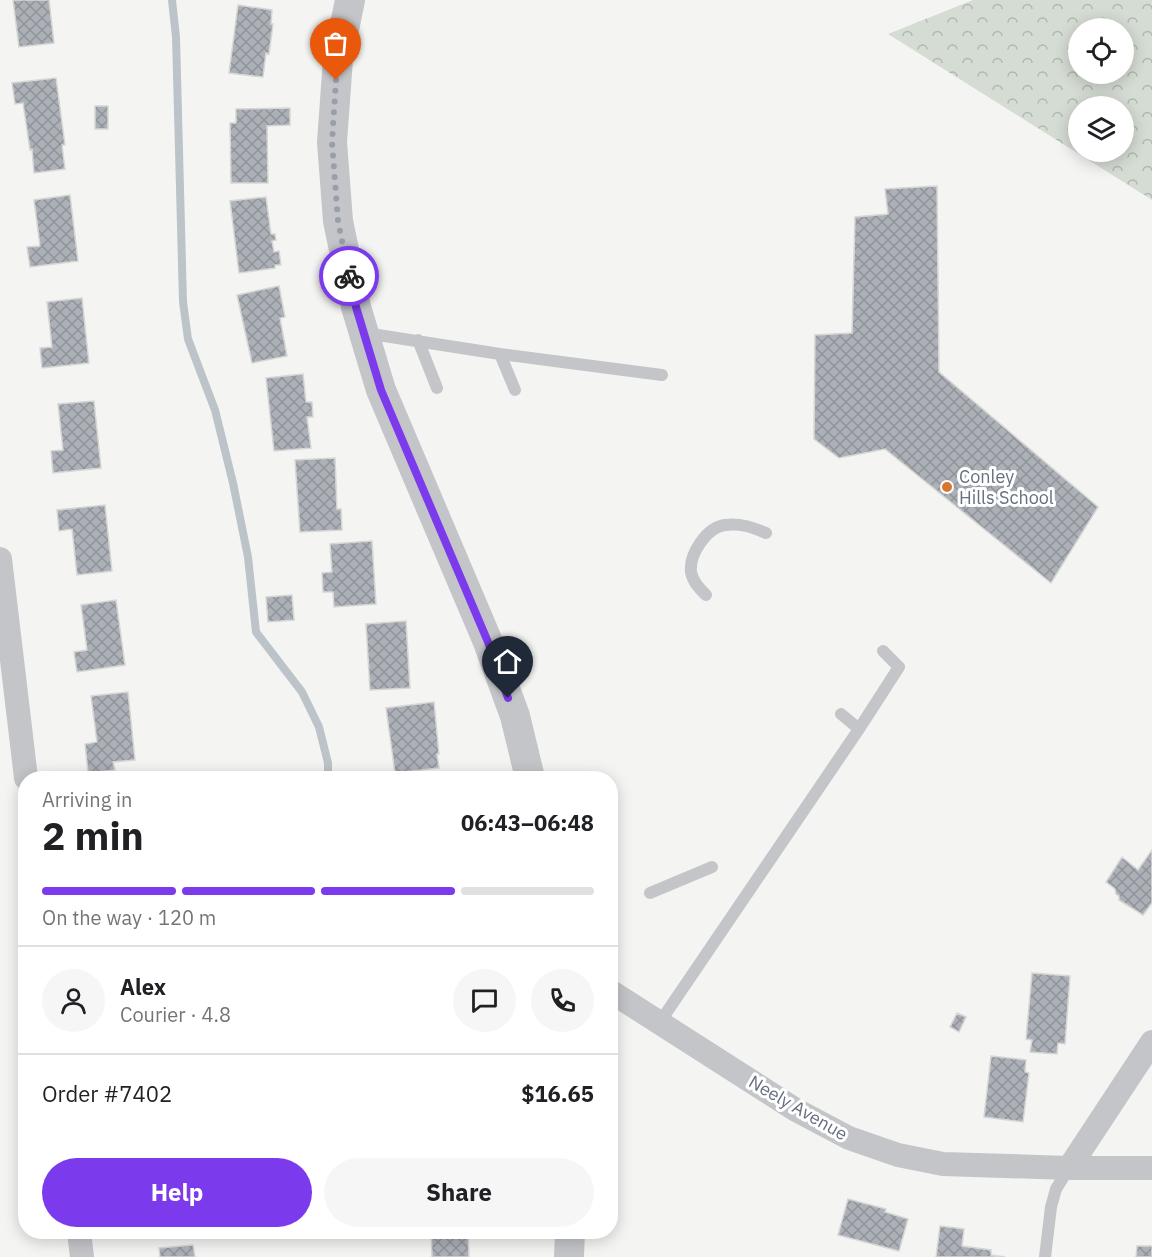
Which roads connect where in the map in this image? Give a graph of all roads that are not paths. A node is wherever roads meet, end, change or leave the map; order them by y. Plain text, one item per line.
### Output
1 (350, 0) edge
2 (363, 333) junction
3 (418, 340) junction
4 (500, 354) junction
5 (662, 375) dead end
6 (437, 388) dead end
7 (515, 390) dead end
8 (766, 533) dead end
9 (0, 559) edge
10 (706, 595) dead end
11 (883, 651) dead end
12 (841, 714) dead end
13 (860, 729) junction
14 (25, 771) edge
15 (528, 771) edge
16 (712, 867) dead end
17 (650, 893) dead end
18 (618, 996) edge
19 (660, 1022) junction
20 (1152, 1042) edge
21 (1069, 1168) junction
22 (1152, 1168) edge
23 (80, 1239) edge
24 (570, 1239) edge
25 (82, 1257) edge
26 (569, 1257) edge
27 (1045, 1257) edge

1 - 2 street
2 - 3 lane
2 - 15 street
3 - 4 lane
3 - 6 lane
4 - 5 lane
4 - 7 lane
8 - 10 lane
9 - 14 street
11 - 13 lane
12 - 13 lane
13 - 19 lane
16 - 17 lane
18 - 19 street, Neely Avenue
19 - 21 street, Neely Avenue
20 - 21 street
21 - 22 street, Neely Avenue
21 - 27 lane
23 - 25 street
24 - 26 street

